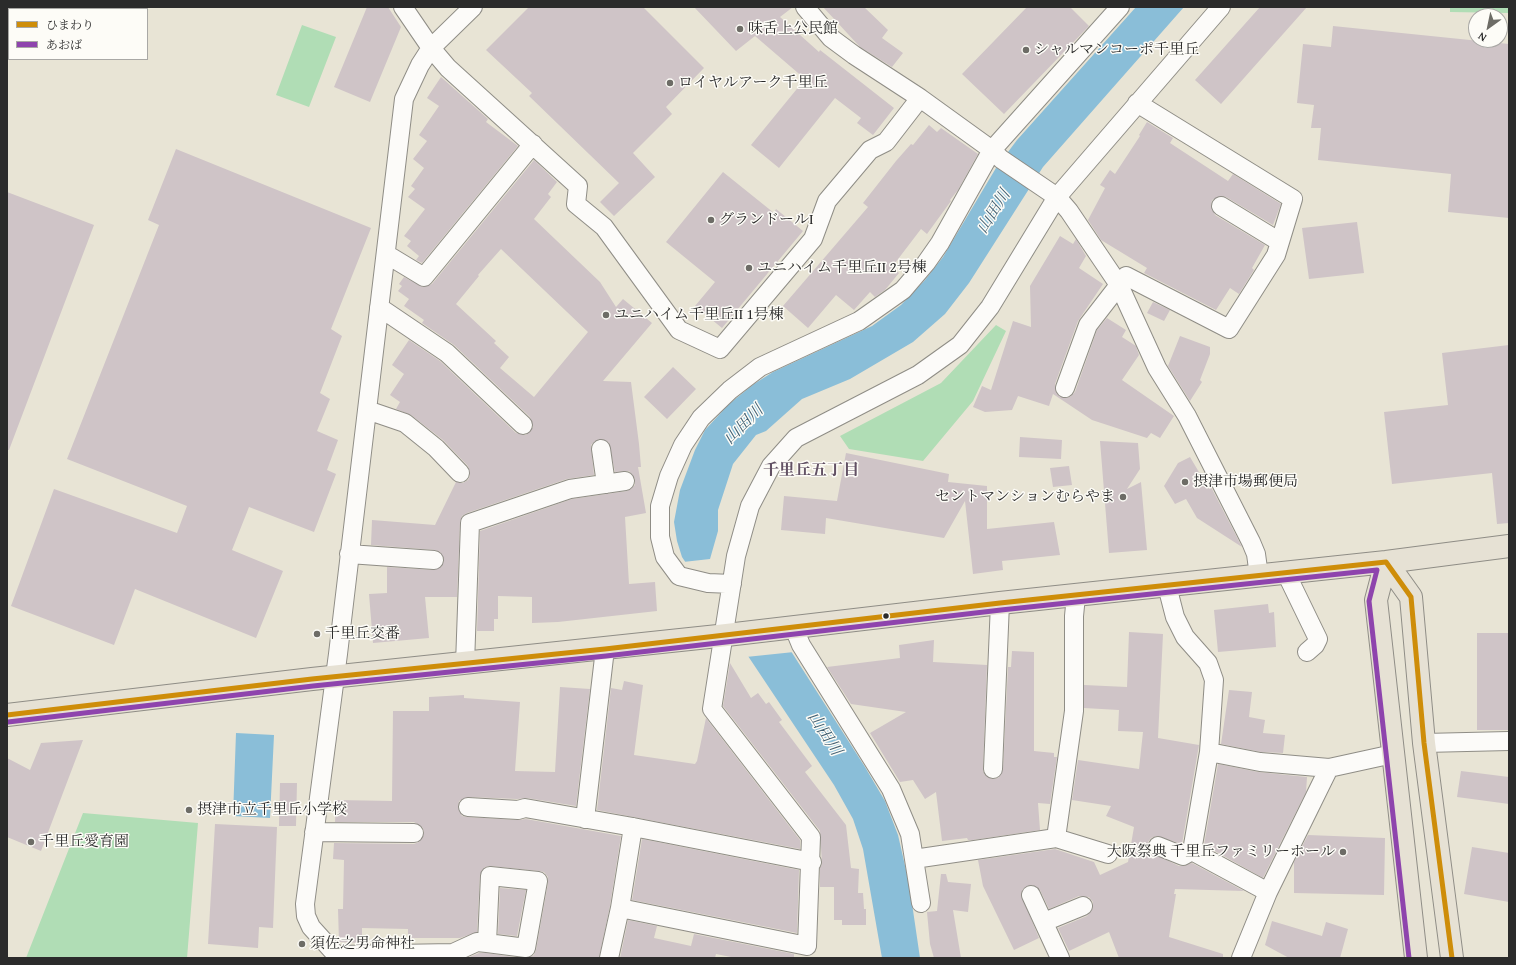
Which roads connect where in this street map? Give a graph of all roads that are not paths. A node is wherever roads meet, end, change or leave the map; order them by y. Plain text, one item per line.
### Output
1 (403, 7) edge
2 (473, 7) edge
3 (1120, 7) edge
4 (1221, 7) edge
5 (807, 8) edge
6 (431, 48) junction
7 (920, 98) junction
8 (1137, 103) junction
9 (533, 144) junction
10 (997, 155) junction
11 (1057, 197) junction
12 (1220, 206) dead end
13 (1280, 242) junction
14 (386, 254) junction
15 (1119, 285) junction
16 (379, 307) junction
17 (1065, 388) dead end
18 (367, 410) junction
19 (523, 425) dead end
20 (601, 449) dead end
21 (460, 473) dead end
22 (625, 481) dead end
23 (606, 484) junction
24 (1509, 546) edge
25 (349, 554) junction
26 (434, 560) dead end
27 (1386, 562) junction
28 (1286, 573) junction
29 (1259, 576) junction
30 (732, 584) junction
31 (1167, 586) junction
32 (1076, 596) junction
33 (1000, 603) junction
34 (790, 628) junction
35 (721, 636) junction
36 (605, 649) junction
37 (1307, 652) dead end
38 (465, 664) junction
39 (334, 677) junction
40 (7, 715) edge
41 (1509, 742) edge
42 (1424, 743) junction
43 (1209, 752) junction
44 (1393, 754) junction
45 (993, 768) dead end
46 (1329, 768) junction
47 (468, 807) dead end
48 (585, 819) junction
49 (633, 827) junction
50 (314, 832) junction
51 (414, 833) dead end
52 (1056, 838) junction
53 (1158, 846) dead end
54 (1192, 851) junction
55 (1108, 854) dead end
56 (914, 859) junction
57 (812, 862) junction
58 (1268, 892) junction
59 (1031, 895) dead end
60 (921, 903) dead end
61 (1083, 906) dead end
62 (620, 908) junction
63 (1044, 922) junction
64 (487, 943) dead end
65 (453, 956) edge
66 (338, 957) edge
67 (609, 958) edge
68 (1060, 958) edge
69 (1242, 958) edge
70 (1416, 958) edge
71 (1452, 958) edge

1 - 6 street
2 - 6 street
3 - 10 street
4 - 8 street
5 - 7 street
6 - 9 street
6 - 14 street
7 - 9 street
7 - 10 street
8 - 11 street
8 - 13 street
9 - 14 street
10 - 11 street
10 - 30 street
11 - 15 street
11 - 30 street
12 - 13 street
13 - 15 street
14 - 16 street
15 - 17 street
15 - 29 street
16 - 18 street
16 - 19 street
18 - 21 street
18 - 25 street
20 - 23 street
22 - 23 street
23 - 38 street
24 - 27 main road
25 - 26 street
25 - 39 street
27 - 28 main road
27 - 42 main road
27 - 44 main road
28 - 29 main road
28 - 37 street
29 - 31 main road
30 - 35 street
31 - 32 main road
31 - 43 street
32 - 33 main road
32 - 52 street
33 - 34 main road
33 - 45 street
34 - 35 main road
34 - 56 street
35 - 36 main road
35 - 57 street
36 - 38 main road
36 - 48 street
38 - 39 main road
39 - 40 main road
39 - 50 street
41 - 42 street
42 - 71 main road
43 - 46 street
43 - 54 street
44 - 46 street
44 - 70 main road
46 - 58 street
47 - 48 street
48 - 49 street
49 - 57 street
49 - 62 street
50 - 51 street
50 - 66 street
52 - 55 street
52 - 56 street
53 - 54 street
54 - 58 street
56 - 60 street
57 - 62 street
58 - 69 street
59 - 63 street
61 - 63 street
62 - 67 street
63 - 68 street
64 - 65 street
65 - 66 street

